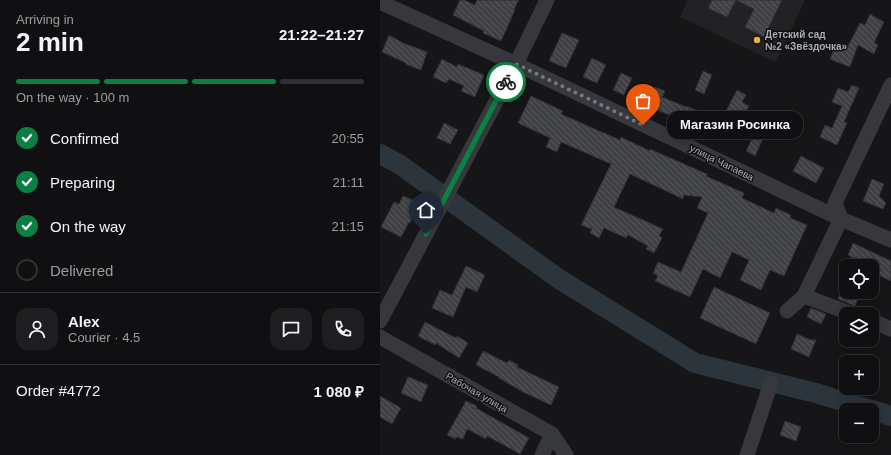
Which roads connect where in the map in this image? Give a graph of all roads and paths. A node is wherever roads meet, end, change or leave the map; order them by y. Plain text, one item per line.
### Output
1 (547, 0) edge
2 (380, 2) edge
3 (516, 64) junction
4 (891, 85) edge
5 (841, 219) junction
6 (891, 240) edge
7 (804, 296) junction
8 (839, 309) edge
9 (786, 310) dead end
10 (380, 321) edge
11 (879, 324) edge
12 (891, 329) edge
13 (380, 337) edge
14 (771, 383) dead end
15 (552, 434) junction
16 (542, 455) edge
17 (566, 455) edge
18 (747, 455) edge

1 - 3 street
2 - 3 street, улица Чапаева
3 - 5 street, улица Чапаева
3 - 10 street
4 - 5 street
5 - 6 street, улица Чапаева
5 - 7 street
7 - 8 street
7 - 9 street
11 - 12 street
13 - 15 street, Рабочая улица
14 - 18 street
15 - 16 street
15 - 17 street, Рабочая улица

